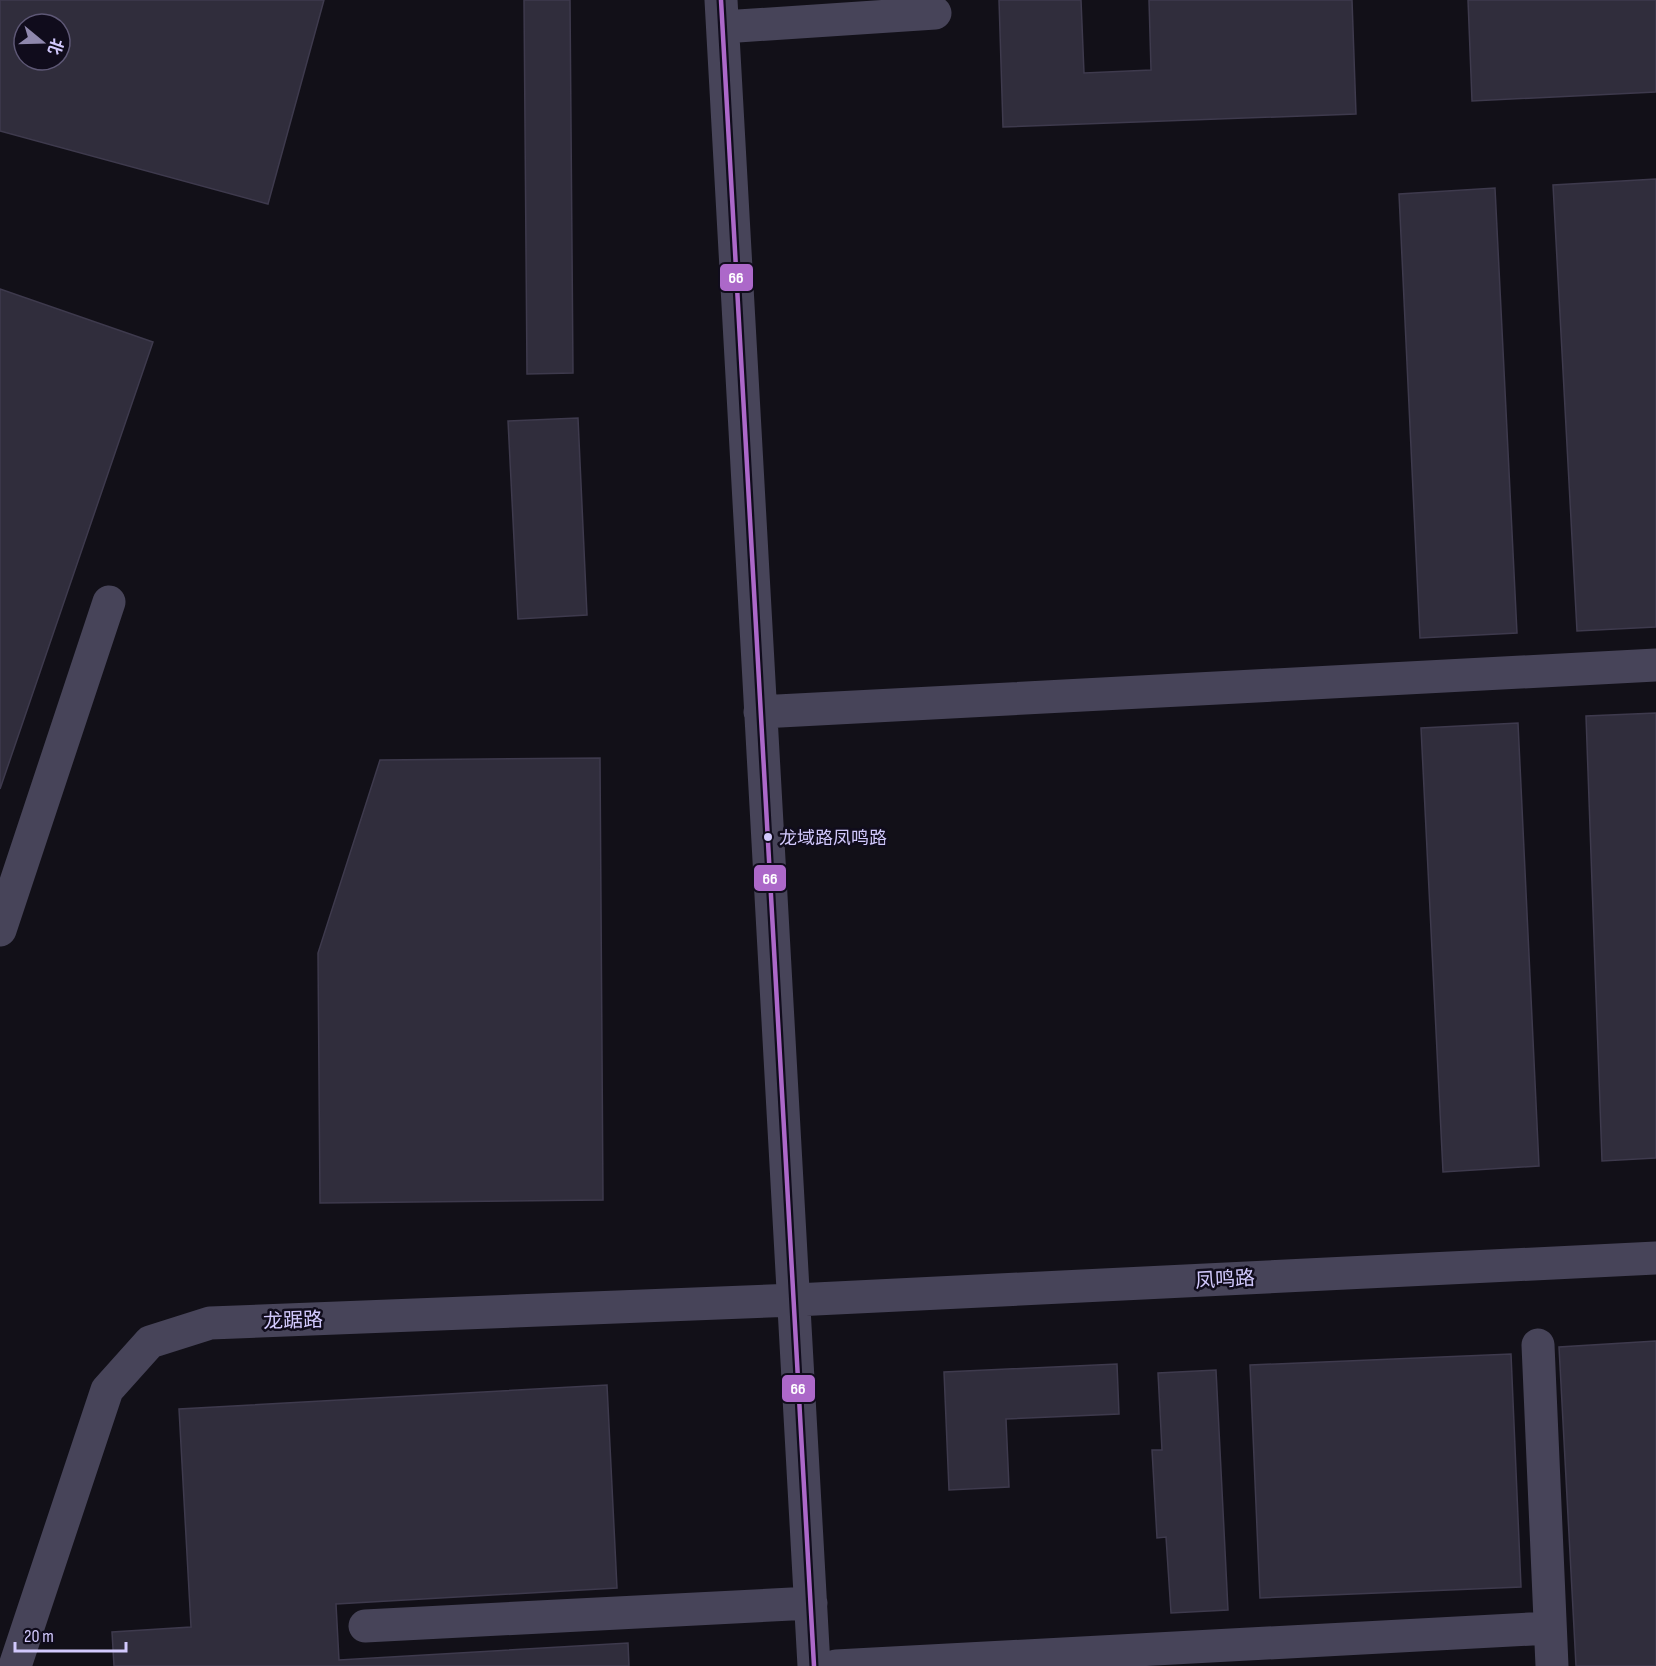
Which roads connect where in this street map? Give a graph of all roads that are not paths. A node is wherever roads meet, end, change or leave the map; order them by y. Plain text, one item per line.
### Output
1 (935, 13) dead end
2 (722, 14) edge
3 (109, 602) dead end
4 (1656, 665) edge
5 (760, 712) junction
6 (0, 930) edge
7 (1656, 1258) edge
8 (795, 1300) junction
9 (1538, 1345) dead end
10 (811, 1603) junction
11 (365, 1626) dead end
12 (1550, 1628) junction
13 (15, 1666) edge
14 (814, 1666) edge
15 (836, 1666) edge
16 (1552, 1666) edge

1 - 2 street
2 - 5 street
3 - 6 street
4 - 5 street
5 - 8 street
7 - 8 street, 凤鸣路
8 - 10 street
8 - 13 street, 龙踞路
9 - 12 street
10 - 11 street
10 - 14 street
12 - 15 street
12 - 16 street

